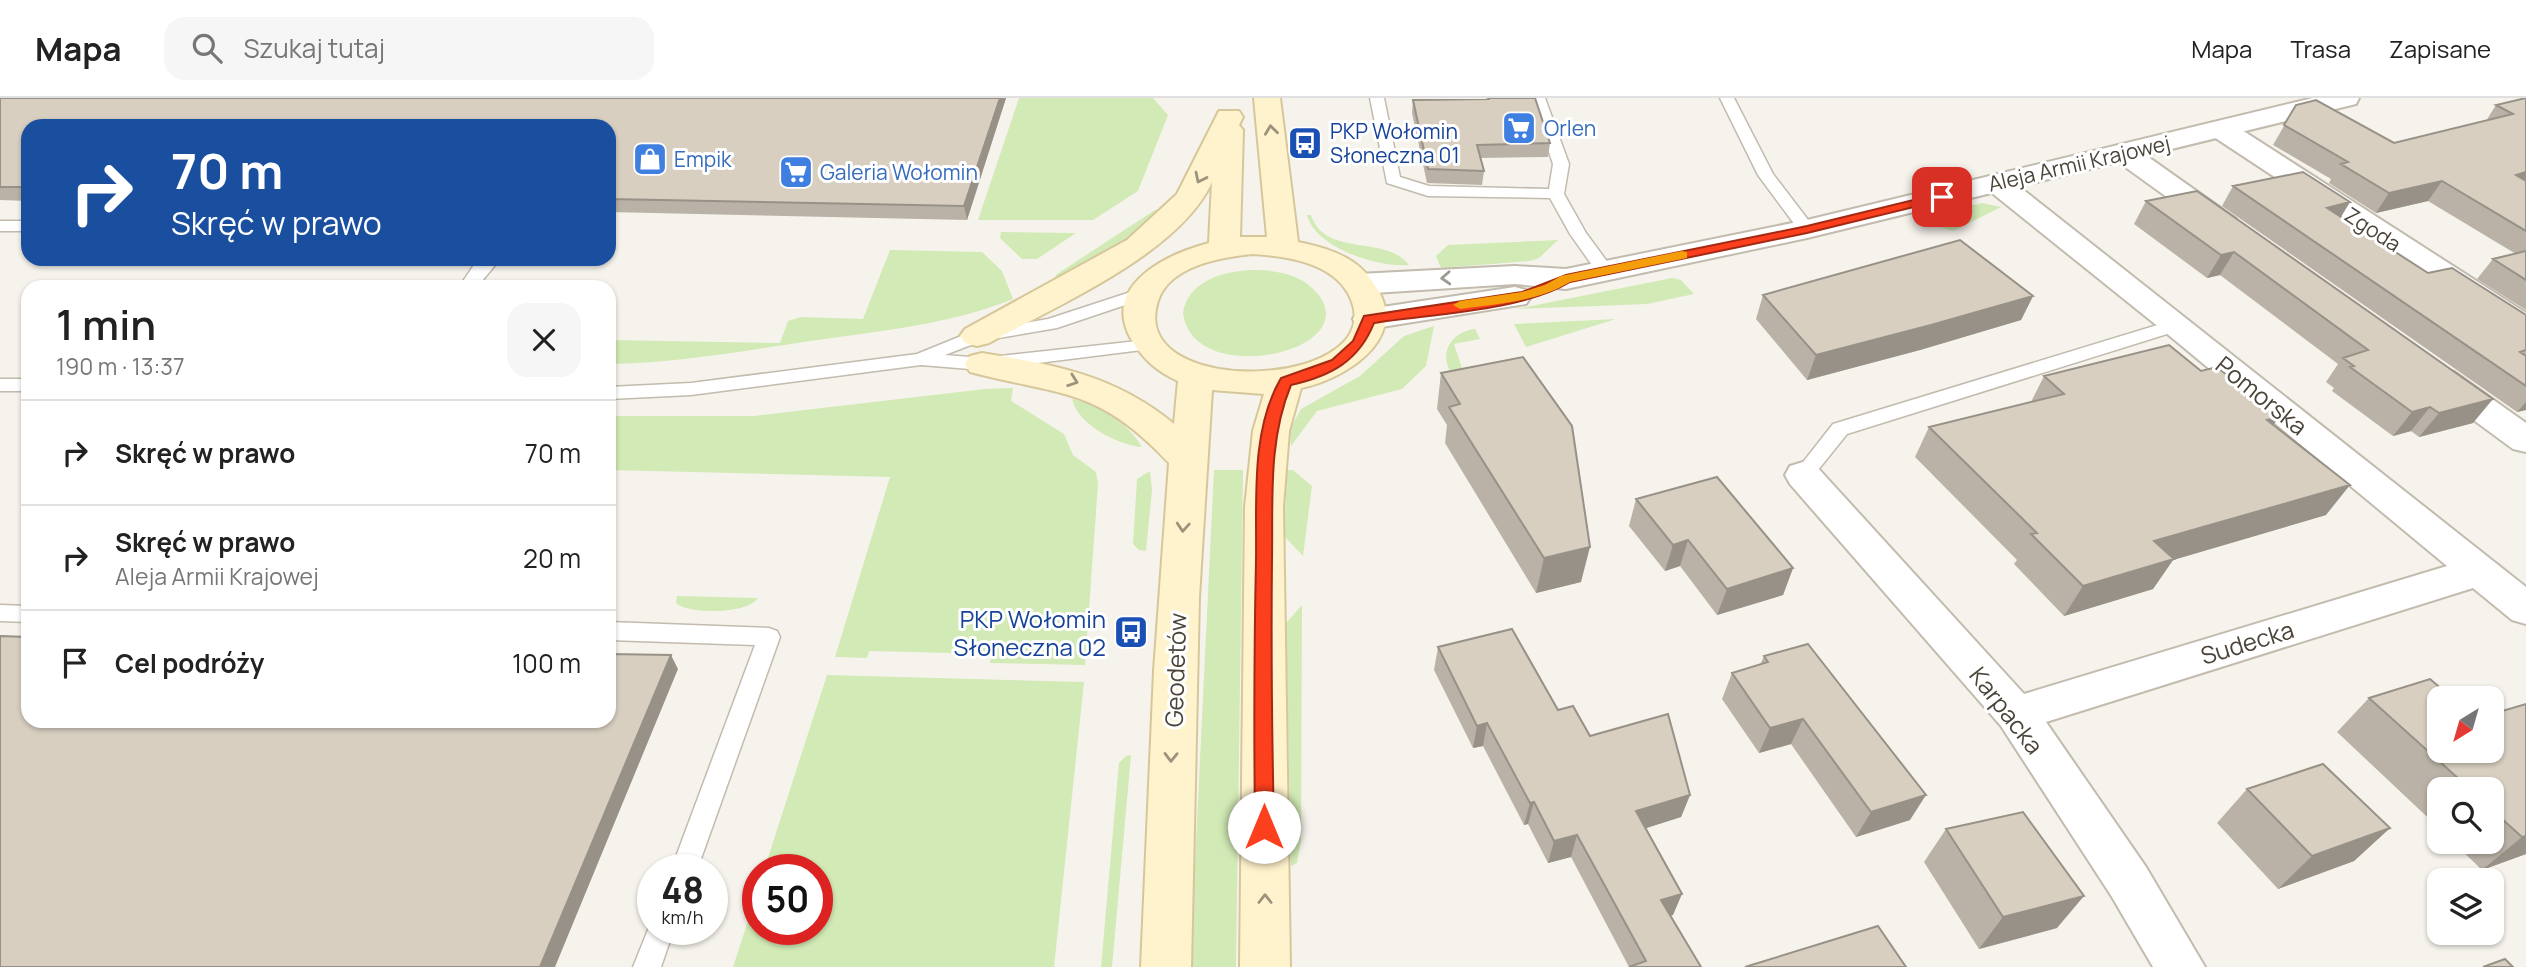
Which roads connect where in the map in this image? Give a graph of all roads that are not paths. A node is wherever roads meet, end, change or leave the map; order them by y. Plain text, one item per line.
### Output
1 (1267, 98) edge
2 (1377, 98) edge
3 (1538, 98) edge
4 (1727, 98) edge
5 (2346, 98) edge
6 (1231, 107) edge
7 (2221, 129) junction
8 (2124, 153) junction
9 (1997, 183) junction
10 (1556, 194) junction
11 (0, 226) edge
12 (21, 226) edge
13 (1807, 229) junction
14 (2245, 239) edge
15 (1224, 247) junction
16 (1283, 247) junction
17 (485, 266) edge
18 (1605, 271) junction
19 (1566, 279) junction
20 (474, 280) edge
21 (1358, 284) junction
22 (1146, 292) junction
23 (1369, 319) junction
24 (2177, 325) junction
25 (2526, 328) edge
26 (1150, 343) junction
27 (979, 350) junction
28 (921, 359) junction
29 (2414, 360) edge
30 (1196, 375) junction
31 (1286, 382) junction
32 (0, 385) edge
33 (21, 385) edge
34 (616, 393) edge
35 (2526, 440) edge
36 (1187, 459) junction
37 (1803, 475) joint
38 (2479, 571) junction
39 (2526, 609) edge
40 (0, 613) edge
41 (21, 614) edge
42 (616, 631) edge
43 (2016, 714) junction
44 (690, 854) edge
45 (656, 945) edge
46 (647, 967) edge
47 (1166, 967) edge
48 (1265, 967) edge
49 (2180, 967) edge

16 -> 1 main road
2 - 10 lane
3 - 10 lane
4 - 13 lane
5 - 7 street, Aleja Armii Krajowej
6 - 15 main road
6 -> 27 main road
7 - 8 street, Aleja Armii Krajowej
7 - 25 street, Zgoda
8 - 9 street, Aleja Armii Krajowej
8 - 14 street
9 - 13 street, Aleja Armii Krajowej
9 - 24 street, Pomorska
10 - 18 lane
11 - 12 lane
13 - 18 street, Aleja Armii Krajowej
15 - 16 main road
15 - 22 main road
16 - 21 main road
17 - 20 lane
18 - 19 street, Aleja Armii Krajowej
19 -> 21 street, Aleja Armii Krajowej
19 - 23 street, Aleja Armii Krajowej
21 - 23 main road
22 - 26 main road
22 - 27 lane
23 - 31 main road
24 - 37 lane
24 - 38 street, Pomorska
26 - 27 lane
26 - 30 main road
27 - 28 lane
27 - 28 lane
27 -> 36 main road
28 - 34 lane
29 - 35 street
30 - 31 main road
30 - 36 main road, Geodetów
48 -> 31 main road
32 - 33 lane
36 -> 47 main road, Geodetów
37 - 43 street, Karpacka
38 - 39 street, Pomorska
38 - 43 street, Sudecka
40 - 41 lane
42 - 44 lane
43 - 49 street, Karpacka
45 - 46 lane

